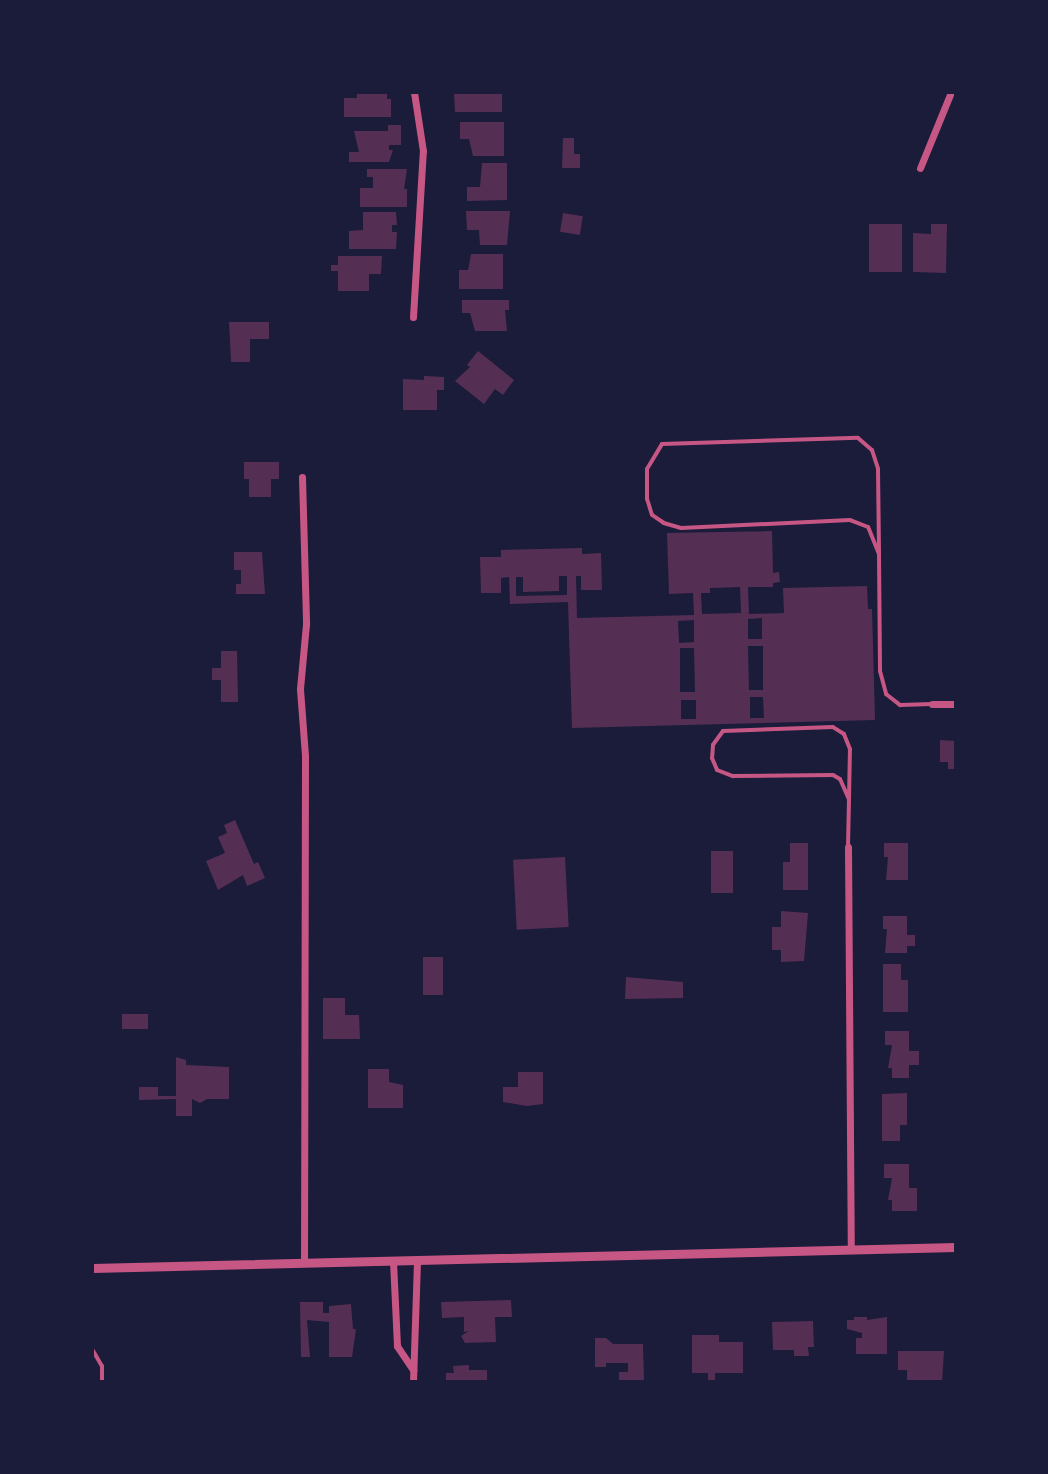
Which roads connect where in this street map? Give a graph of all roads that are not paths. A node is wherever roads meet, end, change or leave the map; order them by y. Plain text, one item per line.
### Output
1 (414, 92) edge
2 (951, 92) edge
3 (920, 168) dead end
4 (413, 317) dead end
5 (302, 477) dead end
6 (879, 554) junction
7 (932, 704) joint
8 (956, 704) edge
9 (849, 799) junction
10 (848, 847) joint
11 (956, 1247) edge
12 (851, 1250) junction
13 (417, 1260) junction
14 (393, 1261) junction
15 (304, 1263) junction
16 (92, 1268) edge
17 (413, 1314) junction
18 (395, 1315) junction
19 (92, 1349) edge
20 (413, 1370) junction
21 (102, 1382) edge
22 (413, 1382) edge

1 - 4 street
2 - 3 street
5 - 15 street
6 - 6 lane
6 - 7 lane
7 - 8 street
9 - 9 lane
9 - 10 lane
10 - 12 street
11 - 12 street
12 - 13 street
13 - 14 street
13 - 17 street
14 - 15 street
14 - 18 street
15 - 16 street
17 - 18 street
17 - 20 street
18 - 20 street
19 - 21 lane
20 - 22 street

